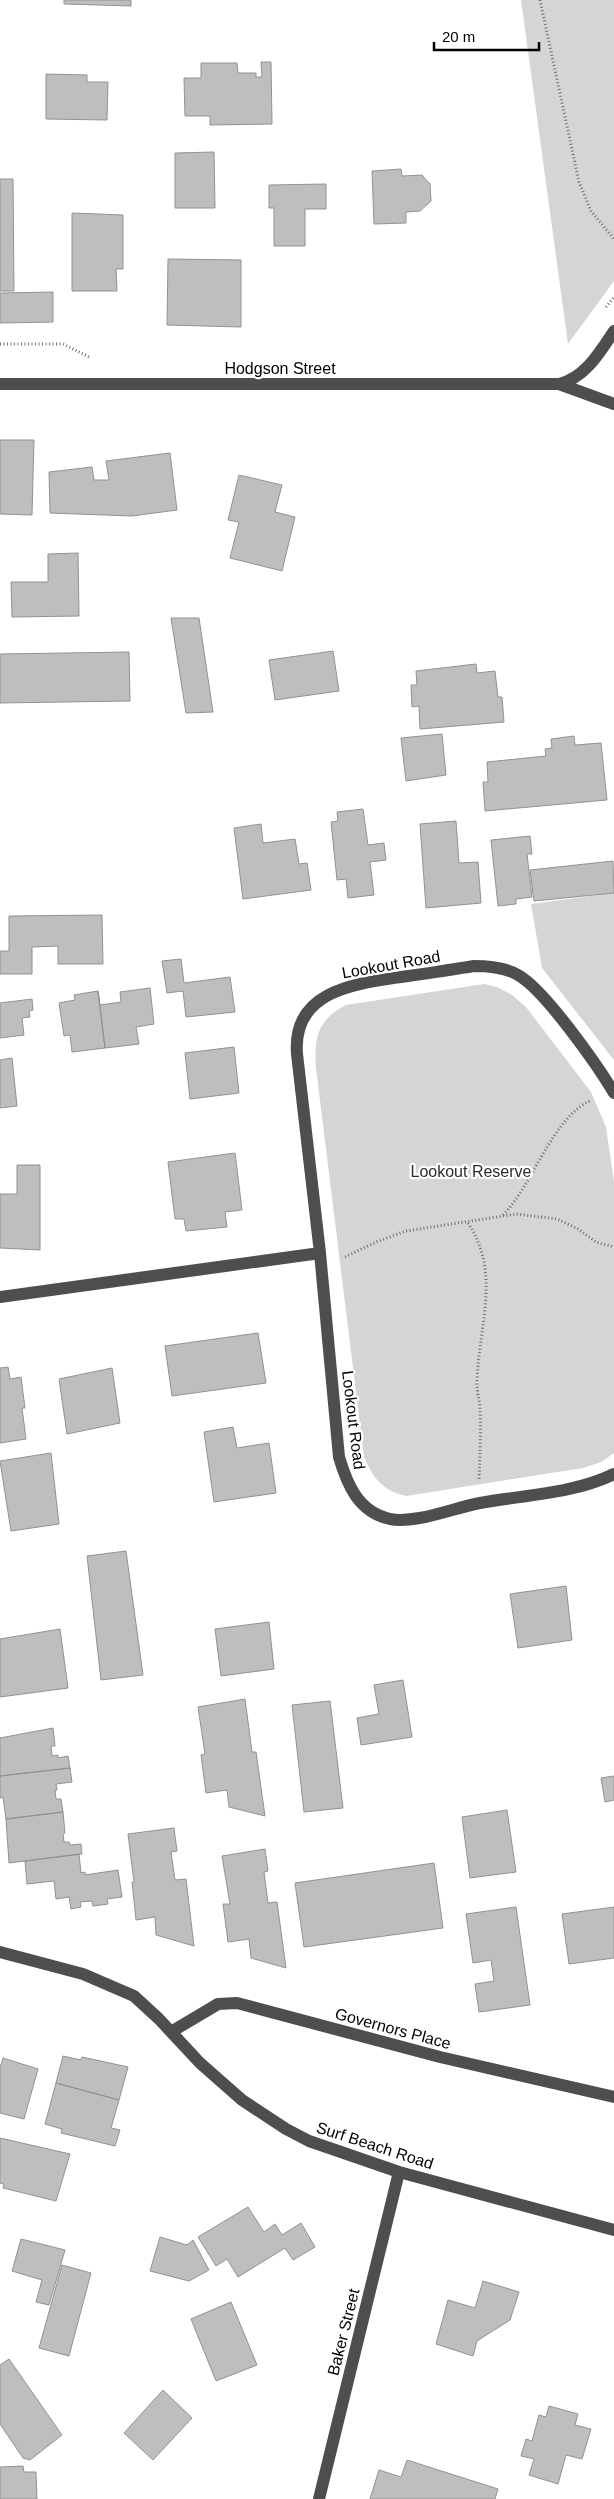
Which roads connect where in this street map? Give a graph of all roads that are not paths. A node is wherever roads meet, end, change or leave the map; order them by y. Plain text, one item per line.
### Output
1 (614, 331) edge
2 (0, 384) edge
3 (559, 384) junction
4 (614, 404) edge
5 (612, 1090) edge
6 (320, 1259) junction
7 (0, 1298) edge
8 (614, 1474) edge
9 (0, 1952) edge
10 (171, 2032) junction
11 (614, 2096) edge
12 (399, 2172) junction
13 (614, 2230) edge
14 (319, 2499) edge

1 - 3 street
2 - 3 street, Hodgson Street
3 - 4 street
5 - 6 street, Lookout Road
6 - 7 street
6 - 8 street, Lookout Road
9 - 10 street, Surf Beach Road
10 - 11 street, Governors Place
10 - 12 street, Surf Beach Road
12 - 13 street, Surf Beach Road
12 - 14 street, Baker Street

